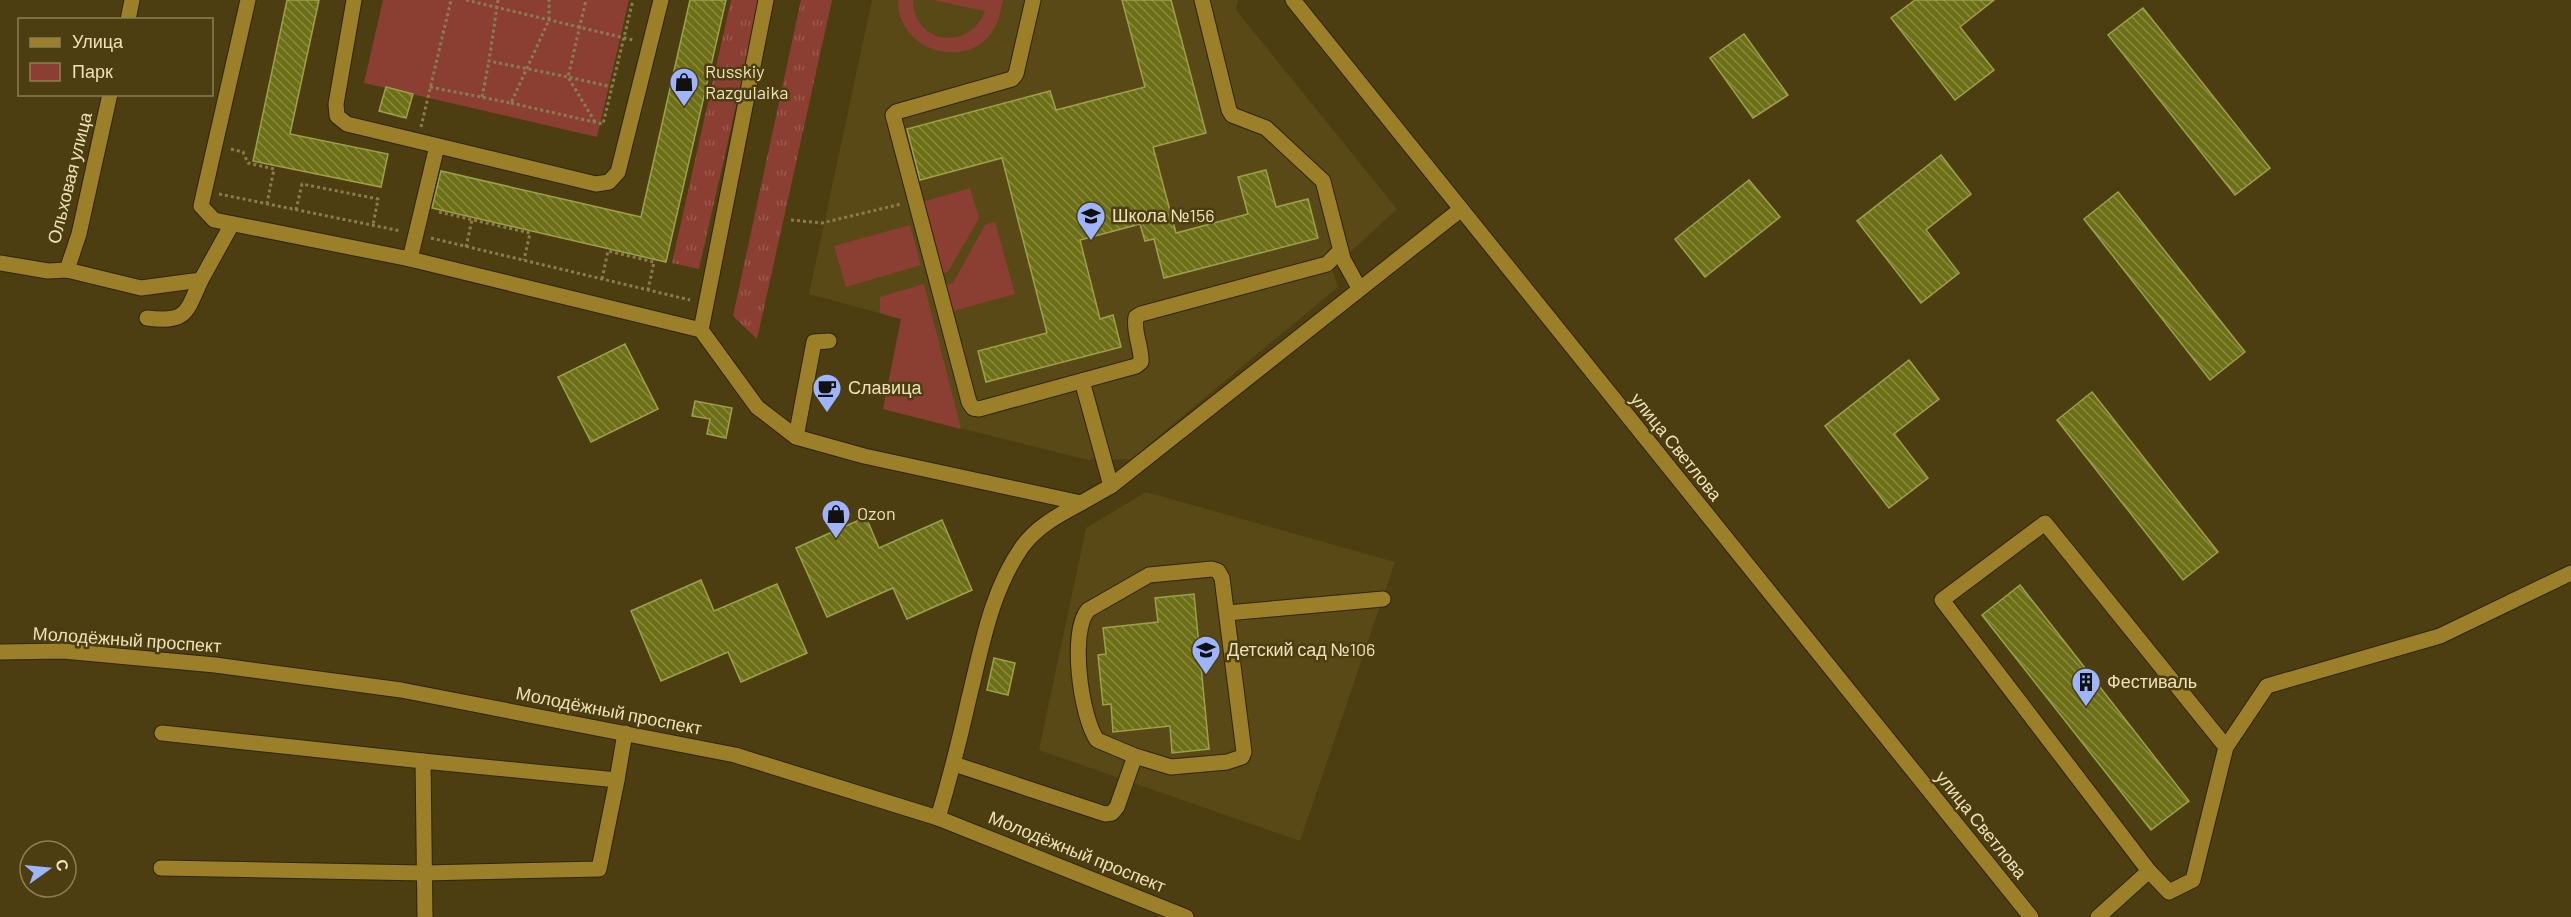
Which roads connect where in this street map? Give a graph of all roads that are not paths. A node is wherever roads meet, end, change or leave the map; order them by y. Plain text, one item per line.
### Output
1 (132, 0) edge
2 (248, 0) edge
3 (354, 0) edge
4 (661, 0) edge
5 (766, 0) edge
6 (1033, 0) edge
7 (1202, 0) edge
8 (1293, 0) edge
9 (128, 18) edge
10 (111, 96) edge
11 (437, 146) junction
12 (1460, 210) junction
13 (232, 224) junction
14 (1341, 250) junction
15 (410, 259) junction
16 (0, 263) edge
17 (67, 270) junction
18 (201, 280) junction
19 (1359, 288) junction
20 (147, 318) dead end
21 (701, 330) junction
22 (829, 341) dead end
23 (1082, 381) junction
24 (796, 437) junction
25 (1111, 486) junction
26 (1081, 503) junction
27 (2571, 573) edge
28 (1383, 599) dead end
29 (1227, 613) junction
30 (0, 652) edge
31 (162, 733) dead end
32 (625, 733) junction
33 (2226, 747) junction
34 (1135, 756) junction
35 (423, 761) junction
36 (954, 764) junction
37 (617, 780) junction
38 (938, 818) junction
39 (161, 868) dead end
40 (2149, 871) junction
41 (424, 873) junction
42 (425, 917) edge
43 (1186, 917) edge
44 (2031, 917) edge
45 (2098, 917) edge

1 - 9 street
2 - 13 street
3 - 11 street
4 - 11 street
5 - 21 street
6 - 23 street
7 - 14 street
8 - 12 street, улица Светлова
10 - 17 street, Ольховая улица
11 - 15 street
12 - 19 street
12 - 44 street, улица Светлова
13 - 15 street
13 - 18 street
14 - 19 street
14 - 23 street
15 - 21 street
16 - 17 street
17 - 18 street
18 - 20 street
19 - 25 street
21 - 24 street
22 - 24 street
23 - 25 street
24 - 26 street
25 - 26 street
26 - 36 street
27 - 33 street
28 - 29 street
29 - 34 street
29 - 34 street
30 - 32 street, Молодёжный проспект
31 - 35 street
32 - 37 street
32 - 38 street, Молодёжный проспект
33 - 40 street
33 - 40 street
34 - 36 street
35 - 37 street
35 - 41 street
36 - 38 street
37 - 41 street
38 - 43 street, Молодёжный проспект
39 - 41 street
40 - 45 street
41 - 42 street

